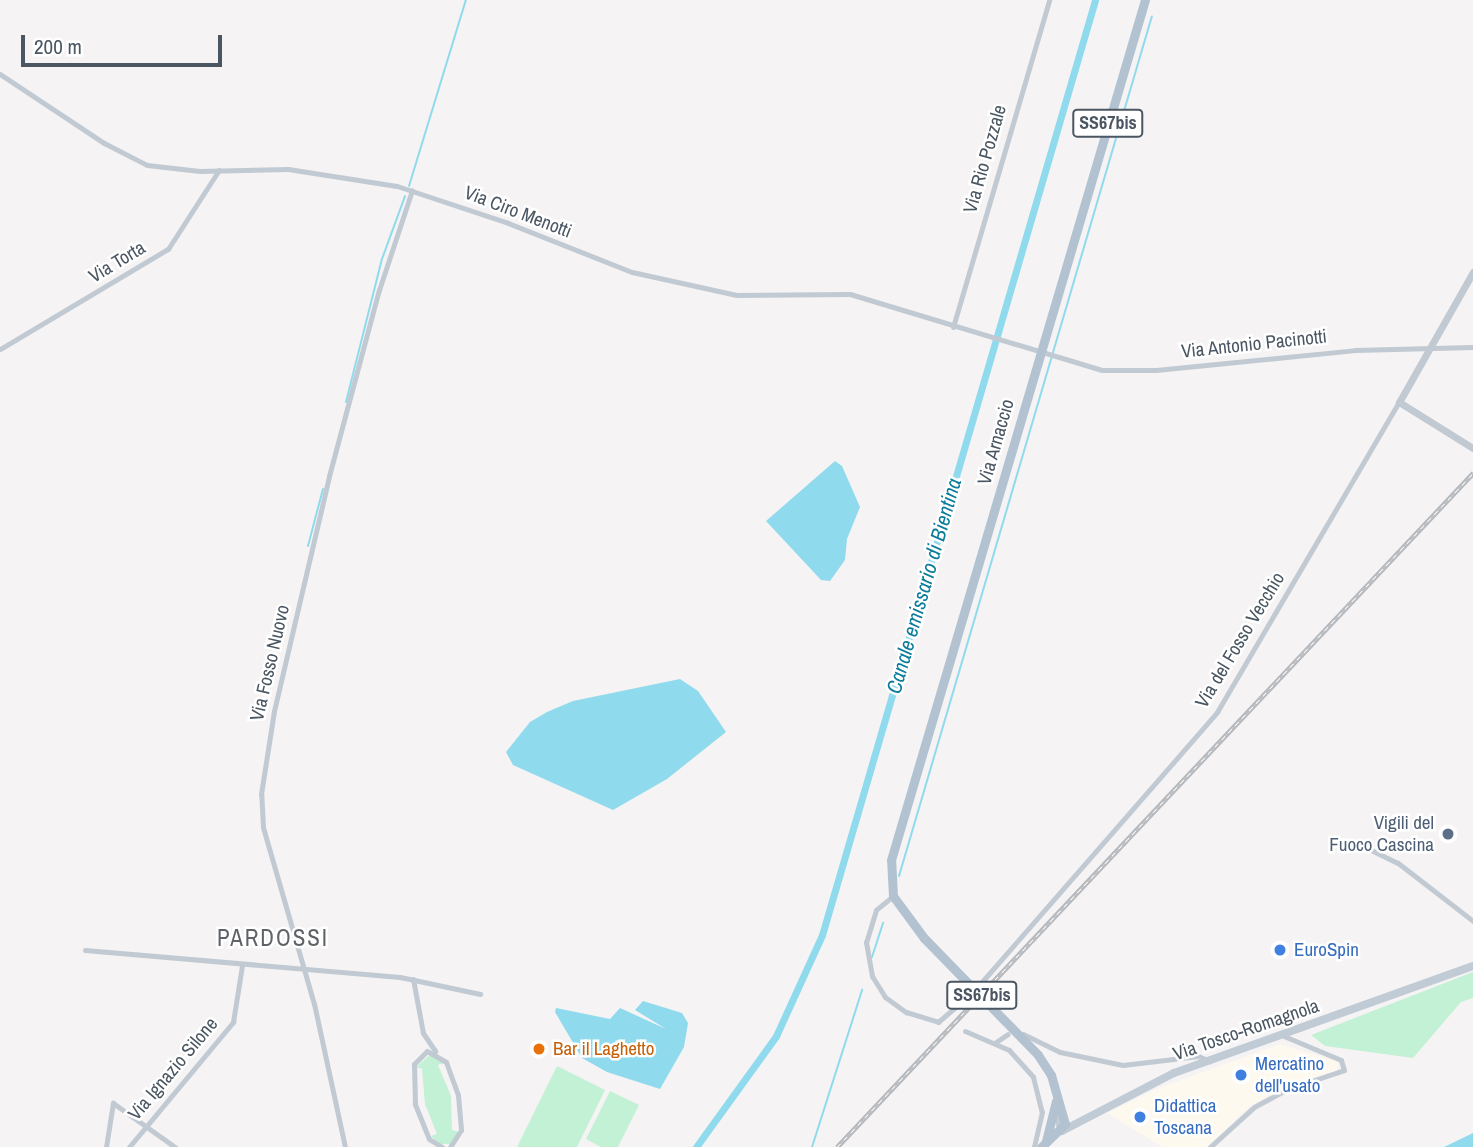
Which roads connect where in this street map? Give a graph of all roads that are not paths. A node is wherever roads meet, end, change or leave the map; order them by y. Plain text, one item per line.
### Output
1 (1049, 0) edge
2 (1145, 0) edge
3 (0, 74) edge
4 (219, 170) junction
5 (412, 190) junction
6 (1473, 272) edge
7 (953, 327) junction
8 (1473, 346) edge
9 (0, 349) edge
10 (1430, 349) junction
11 (1048, 356) junction
12 (1399, 402) junction
13 (1473, 449) edge
14 (1367, 848) dead end
15 (892, 896) junction
16 (1473, 921) edge
17 (85, 950) dead end
18 (242, 966) junction
19 (1473, 966) edge
20 (305, 969) junction
21 (413, 979) junction
22 (980, 984) dead end
23 (972, 993) dead end
24 (480, 994) dead end
25 (965, 1031) dead end
26 (423, 1033) junction
27 (1008, 1034) dead end
28 (1023, 1034) dead end
29 (1284, 1036) junction
30 (996, 1042) junction
31 (420, 1053) junction
32 (437, 1053) junction
33 (1210, 1062) junction
34 (1058, 1109) junction
35 (1083, 1118) junction
36 (147, 1126) junction
37 (1062, 1130) junction
38 (453, 1146) edge
39 (1040, 1146) edge
40 (106, 1147) edge
41 (129, 1147) edge
42 (174, 1147) edge
43 (345, 1147) edge
44 (439, 1147) edge
45 (1210, 1147) edge

1 - 7 street, Via Rio Pozzale
2 - 11 main road, Via Arnaccio / SS67bis
3 - 4 street, Via Ciro Menotti
4 - 5 street, Via Ciro Menotti
4 - 9 street, Via Torta
5 - 7 street, Via Ciro Menotti
5 - 20 street, Via Fosso Nuovo
6 - 10 street, Via del Fosso Vecchio
7 - 11 street, Via Ciro Menotti
8 - 10 street, Via Antonio Pacinotti
10 - 11 street, Via Antonio Pacinotti
10 - 12 street, Via del Fosso Vecchio
11 - 15 main road, Via Arnaccio / SS67bis
12 - 13 street
12 - 22 street, Via del Fosso Vecchio
14 - 16 street
15 - 23 street
15 - 34 main road, SS67bis, bridge
17 - 18 street
18 - 20 street
18 - 36 street, Via Ignazio Silone
19 - 29 main road, Via Tosco-Romagnola
20 - 21 street
20 - 43 street, Via Fosso Nuovo
21 - 24 street
21 - 26 street
25 - 30 street
26 - 31 street
26 - 32 street
27 - 30 street
28 - 33 street
29 - 33 main road, Via Tosco-Romagnola
29 - 45 street
30 - 39 street
31 - 32 street
31 - 44 street
32 - 38 street
33 - 35 main road, Via Tosco-Romagnola
34 - 35 main road
34 - 37 main road, SS67bis
34 - 39 main road, SS67bis
35 - 37 main road, Via Tosco-Romagnola
36 - 40 street, Via Ignazio Silone
36 - 41 street, Via Ignazio Silone
36 - 42 street
37 - 39 main road, Via Tosco-Romagnola

